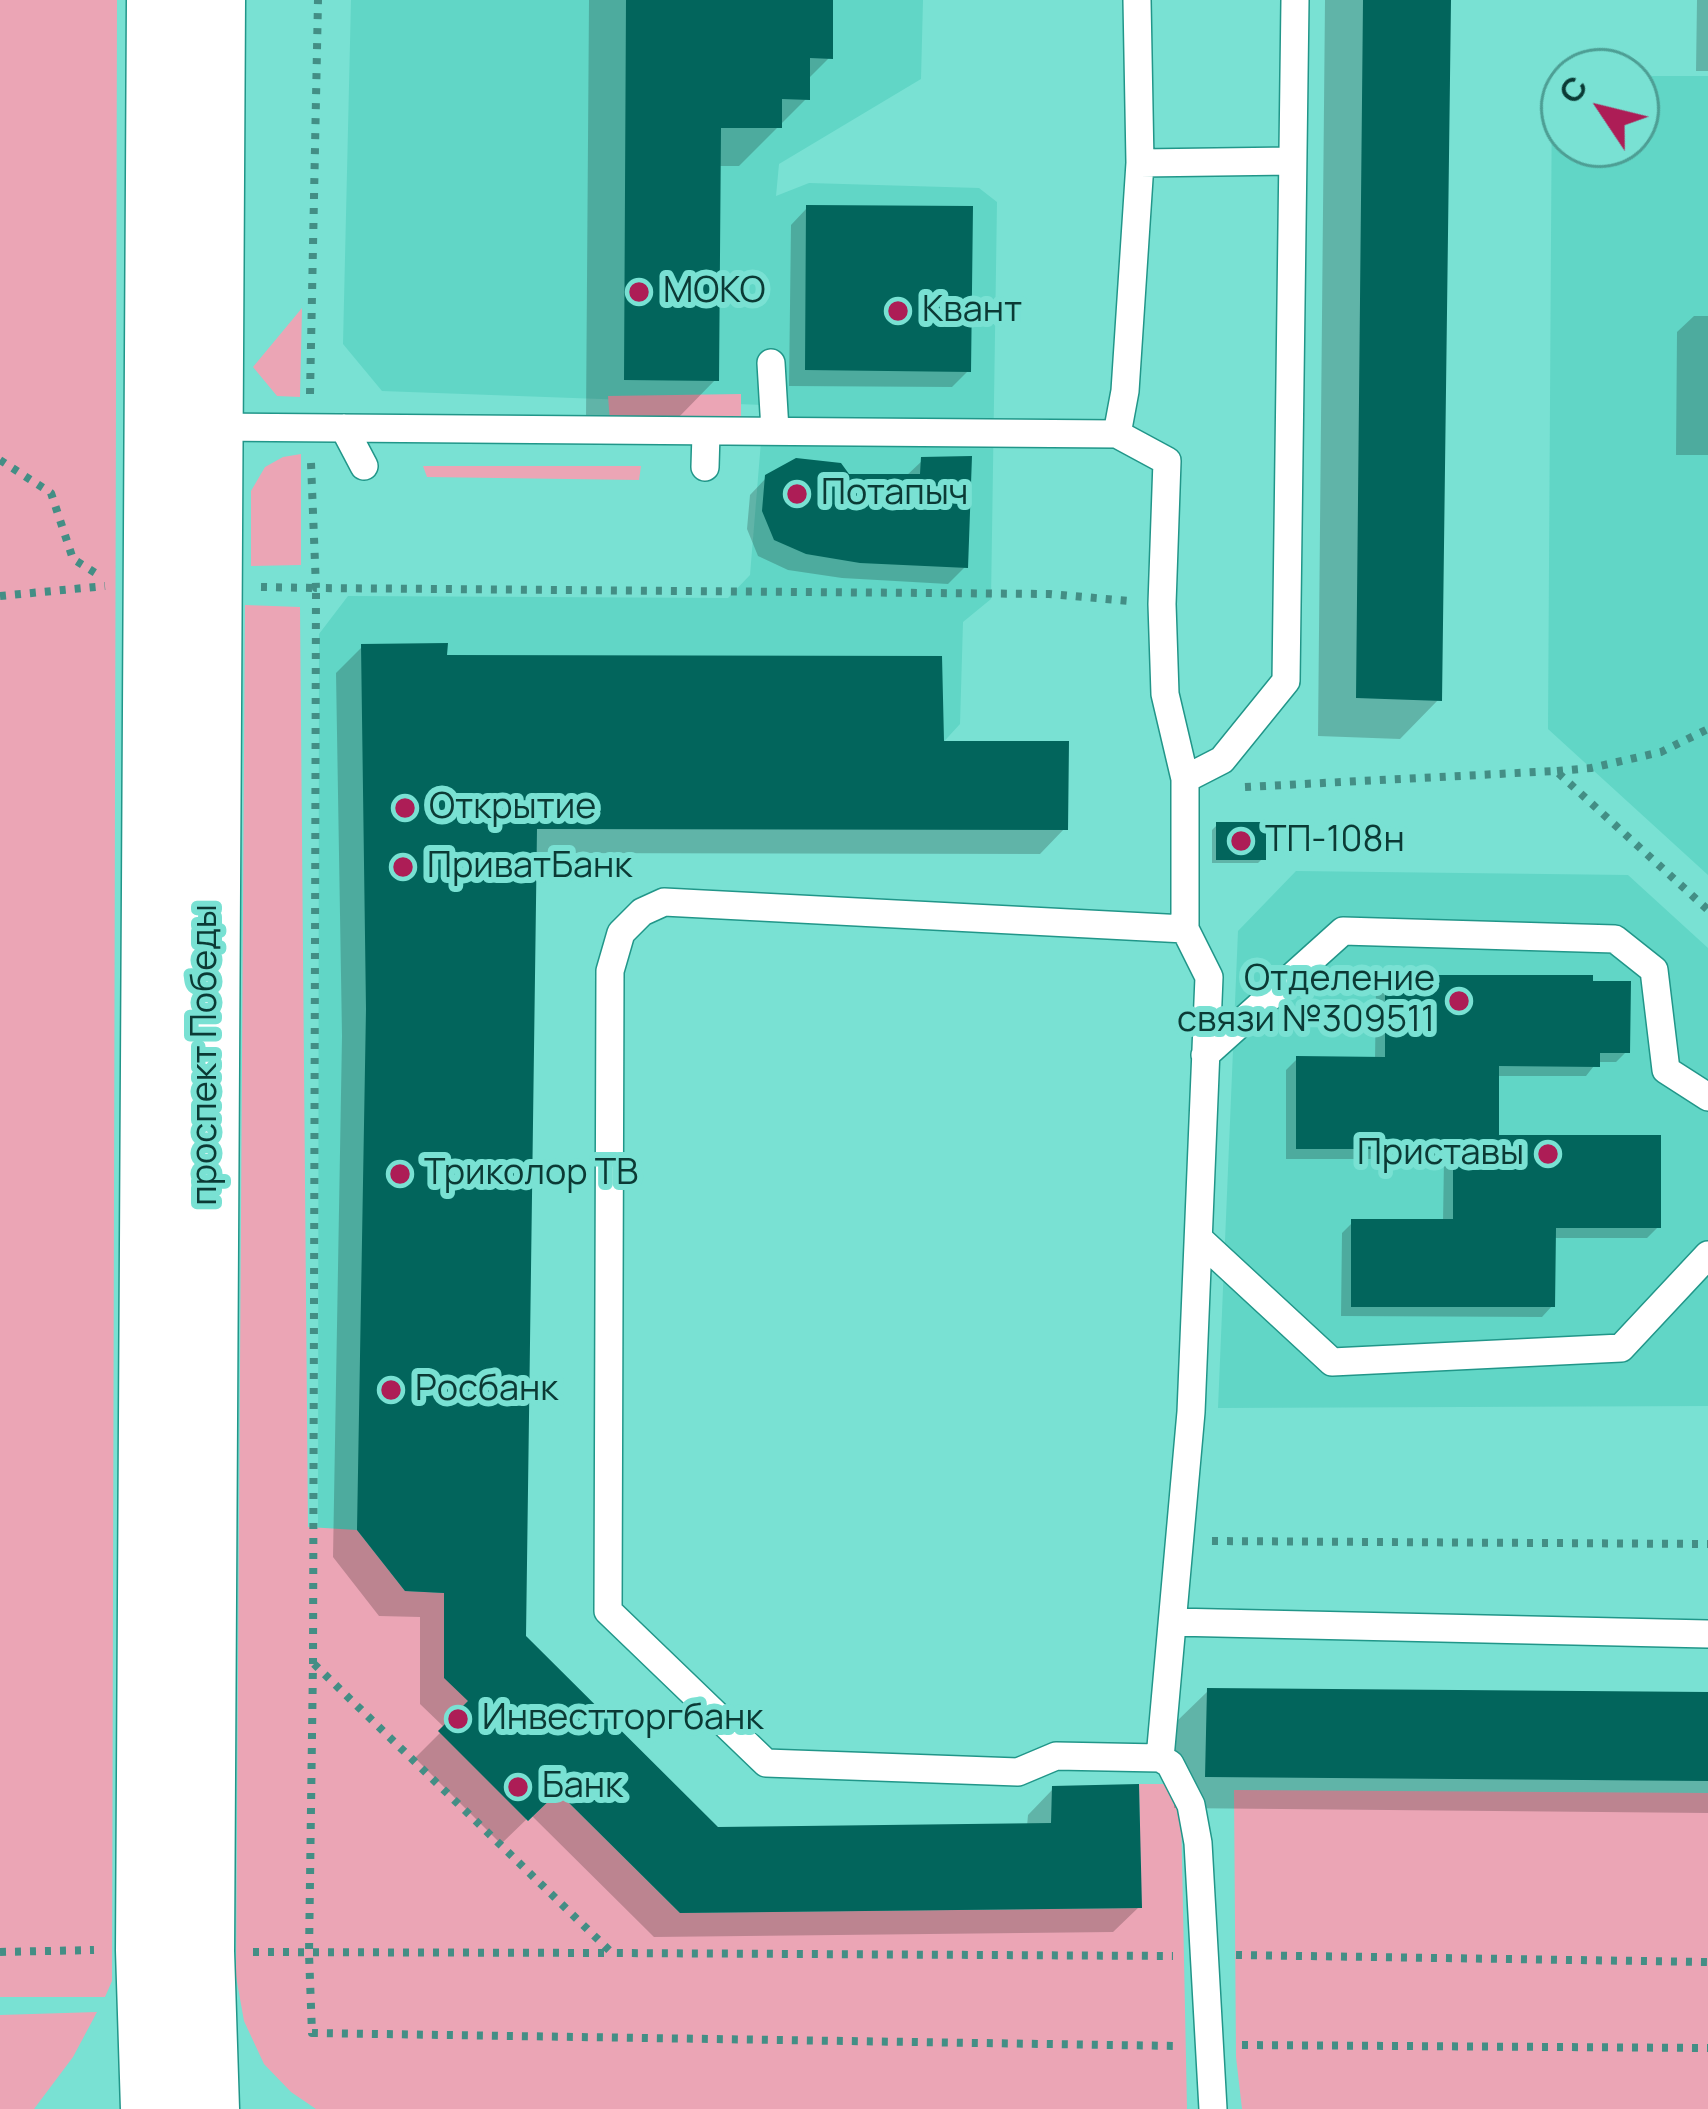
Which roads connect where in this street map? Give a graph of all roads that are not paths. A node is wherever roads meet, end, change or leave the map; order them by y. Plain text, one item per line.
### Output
1 (160, 0) edge
2 (212, 0) edge
3 (1137, 0) edge
4 (1295, 0) edge
5 (1292, 161) junction
6 (1140, 163) junction
7 (771, 363) dead end
8 (209, 427) junction
9 (344, 428) junction
10 (775, 430) junction
11 (706, 433) junction
12 (1117, 434) junction
13 (364, 466) dead end
14 (705, 467) dead end
15 (1185, 785) junction
16 (1186, 929) junction
17 (1205, 1054) junction
18 (1708, 1097) edge
19 (1199, 1239) junction
20 (1708, 1256) edge
21 (1173, 1622) junction
22 (1708, 1634) edge
23 (1160, 1758) junction
24 (154, 2109) edge
25 (206, 2109) edge
26 (1213, 2109) edge

1 - 24 main road, проспект Победы
2 - 8 main road, проспект Победы
3 - 6 lane
4 - 5 lane
5 - 6 lane
5 - 15 lane
6 - 12 lane
7 - 10 lane
8 - 9 lane
8 - 25 main road, проспект Победы
9 - 11 lane
9 - 13 lane
10 - 11 lane
10 - 12 lane
11 - 14 lane
12 - 15 lane
15 - 16 lane
16 - 17 lane
16 - 23 lane
17 - 18 lane
17 - 19 lane
19 - 20 lane
19 - 21 lane
21 - 22 lane
21 - 23 lane
23 - 26 lane

